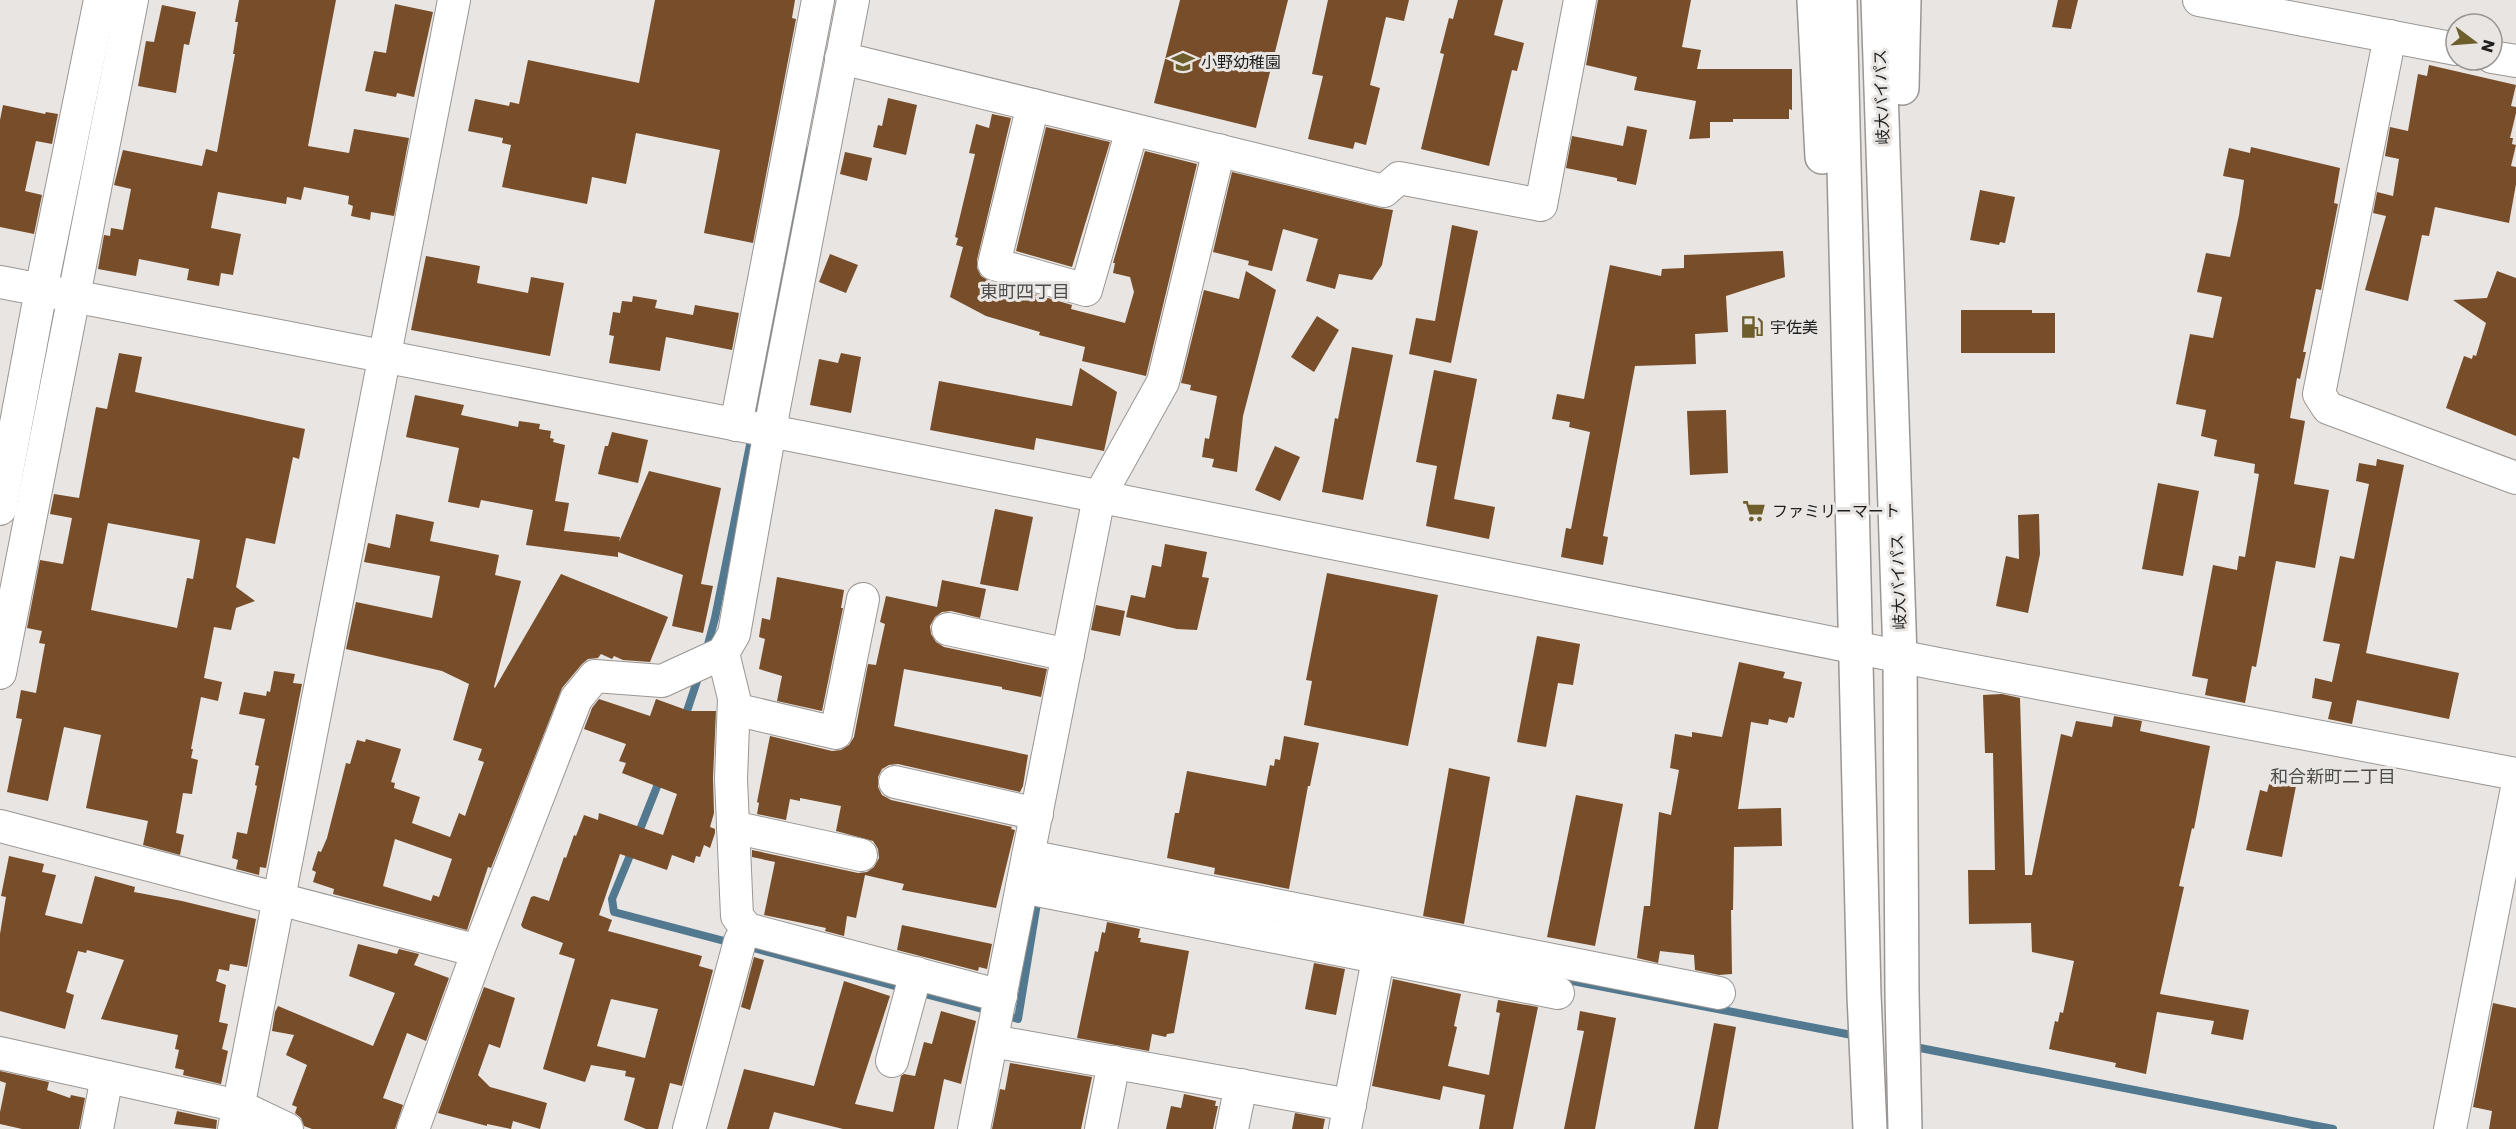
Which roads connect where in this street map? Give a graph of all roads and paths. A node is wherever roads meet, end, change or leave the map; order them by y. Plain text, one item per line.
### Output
1 (100, 0) edge
2 (132, 0) edge
3 (454, 0) edge
4 (818, 0) edge
5 (853, 0) edge
6 (1580, 0) edge
7 (1814, 0) edge
8 (1840, 0) edge
9 (1878, 0) edge
10 (1904, 0) edge
11 (2206, 0) edge
12 (2390, 36) junction
13 (2444, 47) edge
14 (841, 58) junction
15 (1033, 105) junction
16 (1132, 130) junction
17 (1219, 150) junction
18 (1884, 228) junction
19 (0, 282) edge
20 (41, 290) junction
21 (74, 297) junction
22 (1848, 343) junction
23 (385, 358) junction
24 (736, 425) junction
25 (770, 432) junction
26 (2516, 478) edge
27 (1099, 497) junction
28 (0, 509) edge
29 (863, 599) dead end
30 (948, 629) dead end
31 (1856, 647) junction
32 (723, 653) junction
33 (1068, 655) junction
34 (1900, 656) junction
35 (0, 673) edge
36 (734, 709) junction
37 (2516, 774) edge
38 (896, 782) dead end
39 (2516, 793) edge
40 (1037, 814) junction
41 (0, 825) edge
42 (733, 827) junction
43 (861, 855) dead end
44 (1028, 856) junction
45 (1022, 887) junction
46 (280, 901) junction
47 (1385, 926) junction
48 (747, 928) junction
49 (478, 951) junction
50 (1378, 959) junction
51 (916, 973) junction
52 (1558, 993) dead end
53 (1719, 993) dead end
54 (1001, 996) junction
55 (992, 1041) junction
56 (0, 1053) edge
57 (892, 1061) dead end
58 (1114, 1062) junction
59 (107, 1077) junction
60 (1904, 1078) junction
61 (1241, 1085) junction
62 (1348, 1117) edge
63 (237, 1118) edge
64 (1869, 1128) edge
65 (97, 1129) edge
66 (286, 1129) edge
67 (413, 1129) edge
68 (689, 1129) edge
69 (974, 1129) edge
70 (1101, 1129) edge
71 (1232, 1129) edge
72 (1905, 1129) edge
73 (1919, 1129) edge
74 (2450, 1129) edge

1 - 20 street
2 - 21 street
3 - 23 street
4 - 24 street
5 - 14 street
6 - 17 street
7 - 22 highway
8 - 22 highway
9 - 18 highway, 岐大バイパス
10 - 18 highway
11 - 12 street
12 - 13 street
12 - 26 street
14 - 15 street
14 - 25 street
15 - 16 street
15 - 16 street
16 - 17 street
17 - 27 street
18 - 34 highway, 岐大バイパス
19 - 20 street
20 - 21 street
20 - 28 street
21 - 23 street
21 - 35 street
22 - 31 highway
23 - 24 street
23 - 46 street
24 - 25 street
25 - 27 street
25 - 32 street
27 - 31 street
27 - 33 street
29 - 36 street
30 - 33 street
31 - 34 street
31 - 64 highway
32 - 36 street
32 - 49 street
33 - 40 street
34 - 37 street
34 - 60 highway, 岐大バイパス
36 - 42 street
38 - 40 street
39 - 74 street
40 - 44 street
41 - 46 street
42 - 43 street
42 - 48 street
44 - 45 street
44 - 47 street
45 - 50 street
45 - 54 street
46 - 49 street
46 - 63 street
47 - 50 street
47 - 53 street
48 - 51 street
48 - 68 street
49 - 67 street
50 - 52 street
50 - 62 street
51 - 54 street
51 - 57 street
54 - 55 street
55 - 58 street
55 - 69 street
56 - 59 street
58 - 61 street
58 - 70 street
59 - 63 street
59 - 65 street
60 - 72 highway, 岐大バイパス
60 - 73 street
61 - 62 street
61 - 71 street
63 - 66 street

